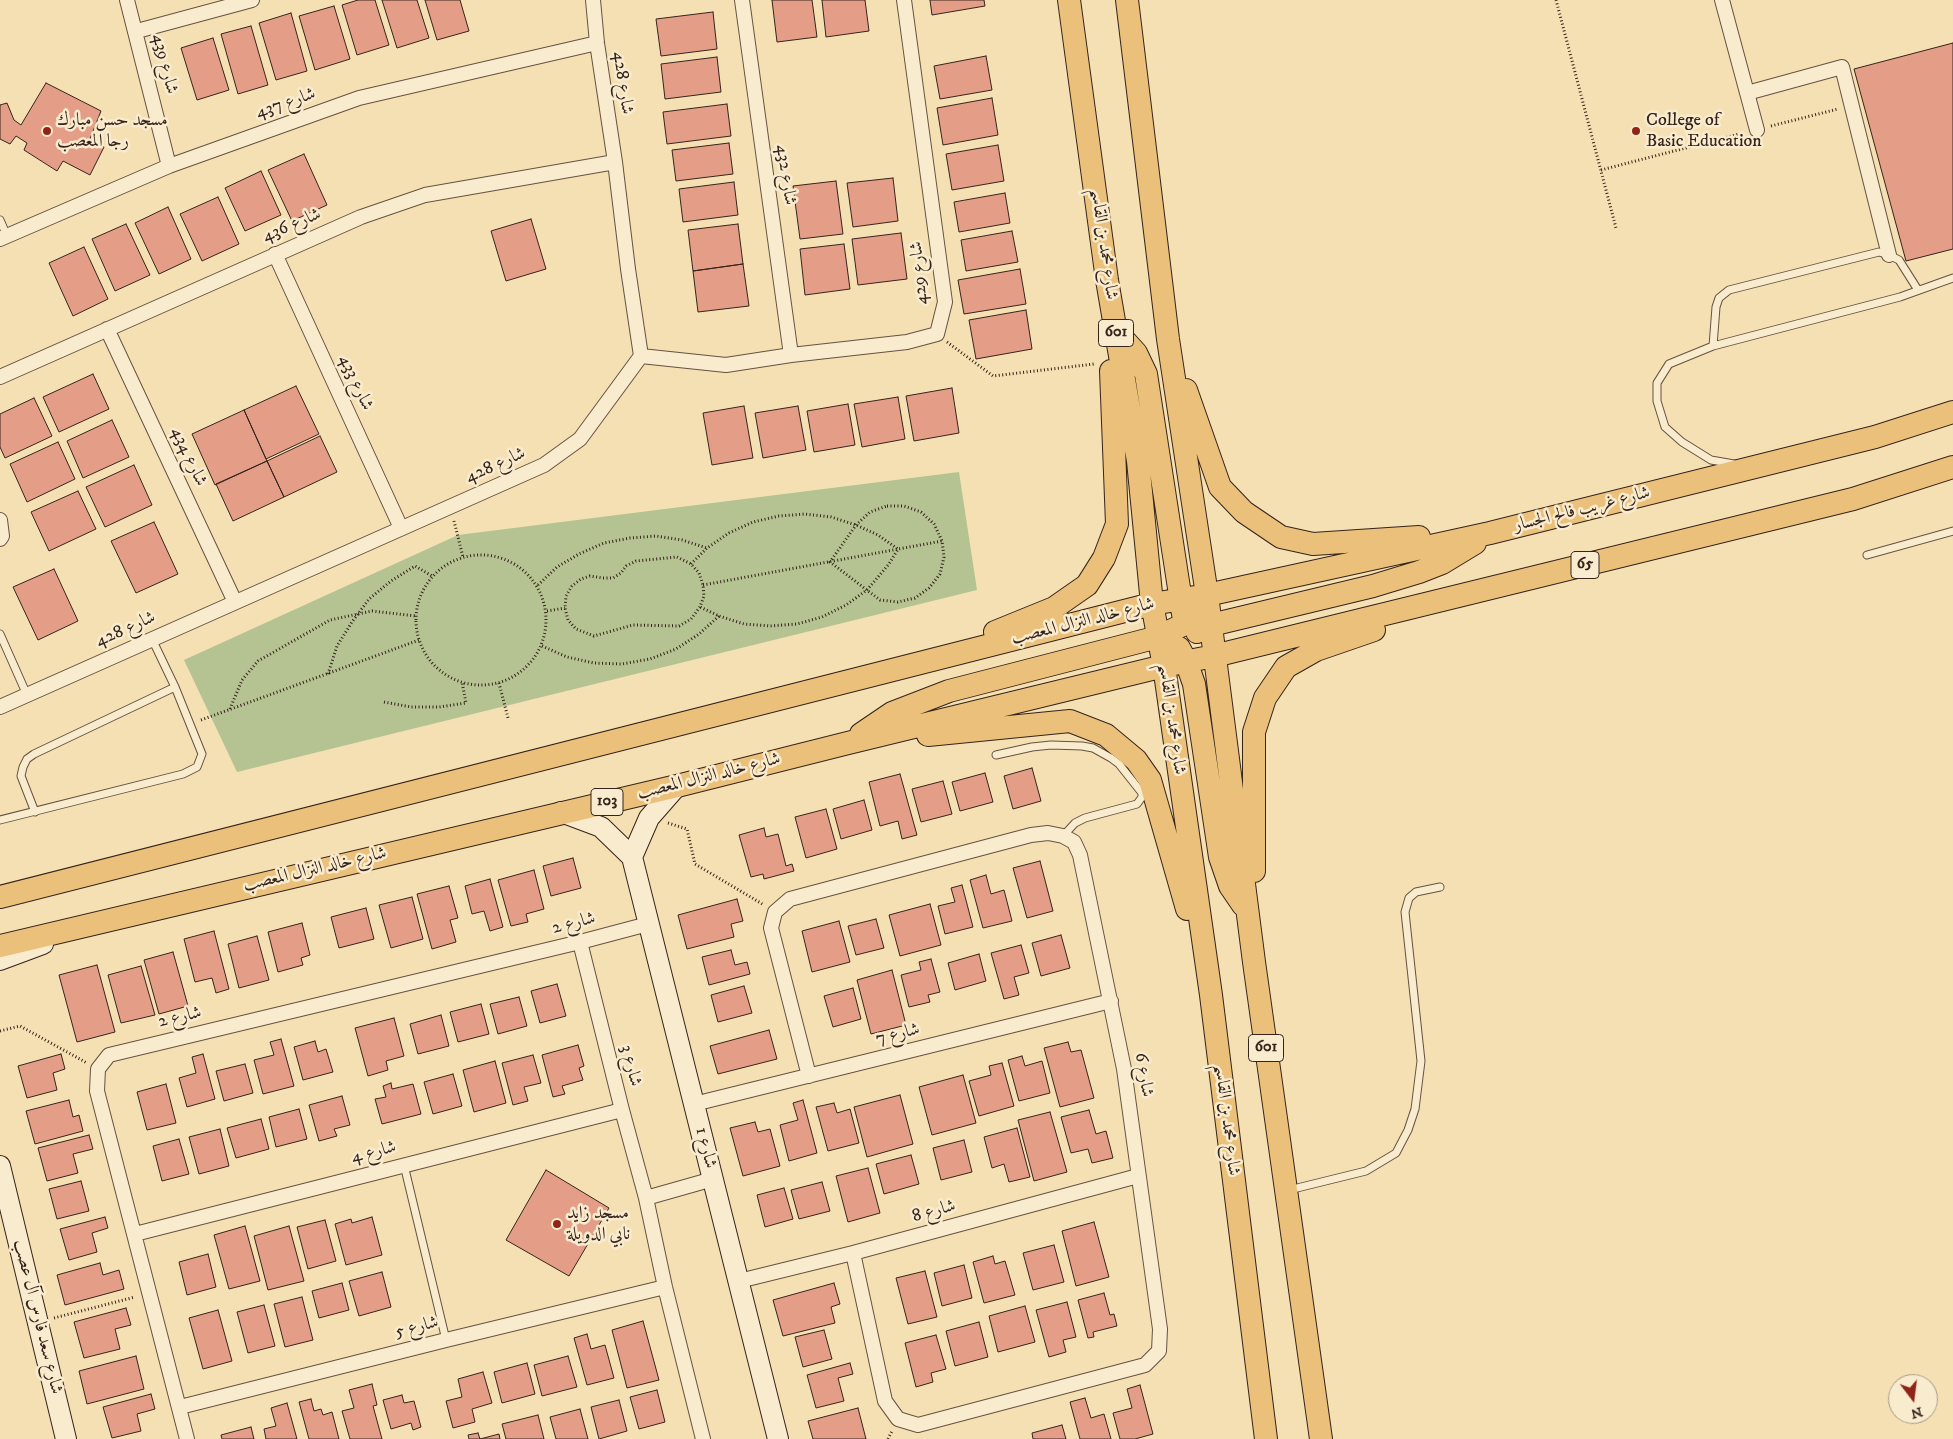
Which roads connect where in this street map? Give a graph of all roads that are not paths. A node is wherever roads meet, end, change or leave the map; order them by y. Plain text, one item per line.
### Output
1 (127, 0) edge
2 (252, 0) edge
3 (593, 0) edge
4 (742, 0) edge
5 (904, 0) edge
6 (1069, 0) edge
7 (1127, 0) edge
8 (1722, 0) edge
9 (137, 31) junction
10 (597, 43) junction
11 (1747, 93) junction
12 (1757, 130) road end
13 (615, 162) junction
14 (169, 166) junction
15 (0, 220) edge
16 (4, 238) edge
17 (275, 254) junction
18 (1889, 255) junction
19 (1953, 278) edge
20 (1107, 280) junction
21 (1918, 290) junction
22 (107, 329) junction
23 (1116, 331) junction
24 (1168, 339) junction
25 (1713, 346) junction
26 (791, 355) junction
27 (641, 356) junction
28 (0, 377) edge
29 (1953, 412) edge
30 (1755, 467) junction
31 (1953, 467) edge
32 (0, 520) edge
33 (401, 528) junction
34 (1953, 531) edge
35 (1490, 533) junction
36 (0, 539) edge
37 (1867, 555) dead end
38 (1495, 587) junction
39 (1207, 595) junction
40 (1181, 600) junction
41 (235, 602) junction
42 (1152, 604) junction
43 (0, 634) edge
44 (152, 639) junction
45 (1180, 641) junction
46 (1214, 656) junction
47 (908, 666) junction
48 (175, 687) junction
49 (27, 695) junction
50 (0, 707) edge
51 (848, 743) junction
52 (996, 755) dead end
53 (677, 786) junction
54 (35, 812) junction
55 (561, 812) junction
56 (0, 820) edge
57 (1063, 836) junction
58 (632, 857) junction
59 (1440, 887) dead end
60 (0, 897) edge
61 (1247, 910) junction
62 (118, 917) junction
63 (648, 924) junction
64 (580, 942) junction
65 (0, 946) edge
66 (0, 960) edge
67 (1254, 962) junction
68 (1211, 995) junction
69 (1111, 1001) junction
70 (809, 1076) junction
71 (694, 1104) junction
72 (622, 1110) junction
73 (404, 1165) junction
74 (0, 1166) edge
75 (1138, 1176) junction
76 (713, 1179) junction
77 (1286, 1190) junction
78 (646, 1198) junction
79 (135, 1234) junction
80 (853, 1253) junction
81 (739, 1281) junction
82 (665, 1287) junction
83 (446, 1340) junction
84 (180, 1407) junction
85 (66, 1439) edge
86 (187, 1439) edge
87 (703, 1439) edge
88 (778, 1439) edge
89 (1266, 1439) edge
90 (1321, 1439) edge

1 - 9 street, شارع 439
2 - 9 street
3 - 10 street, شارع 428
4 - 26 street, شارع 432
5 - 26 street, شارع 429
6 - 20 main road, شارع محمد بن القاسم / 601
7 - 24 main road
8 - 11 street
9 - 14 street, شارع 439
10 - 13 street, شارع 428
10 - 14 street, شارع 437
11 - 12 street
11 - 18 street
13 - 17 street, شارع 436
13 - 27 street, شارع 428
14 - 16 street, شارع 437
15 - 16 lane
17 - 22 street, شارع 436
17 - 33 street, شارع 433
18 - 21 lane
18 - 25 lane
19 - 21 lane
20 - 23 main road, شارع محمد بن القاسم / 601
20 - 47 main road
21 - 25 lane
22 - 28 street, شارع 436
22 - 41 street, شارع 434
23 - 40 main road
23 - 42 main road, شارع محمد بن القاسم / 601
24 - 35 main road
24 - 39 main road
25 - 30 lane
26 - 27 street
27 - 33 street, شارع 428
29 - 30 main road, شارع غريب فالح الجسار
30 - 35 main road, شارع غريب فالح الجسار
31 - 38 main road, 65
32 - 36 street
33 - 41 street, شارع 428
34 - 37 lane
35 - 39 main road, شارع غريب فالح الجسار
35 - 45 main road
38 - 46 main road, 65
38 - 67 main road
39 - 40 main road, شارع خالد النزال المعصب
39 - 45 main road
40 - 42 main road, شارع خالد النزال المعصب
40 - 45 main road
41 - 44 street, شارع 428
42 - 45 main road, شارع محمد بن القاسم / 601
42 - 47 main road, شارع خالد النزال المعصب
43 - 49 lane
44 - 48 lane
44 - 49 street, شارع 428
45 - 46 main road
45 - 46 main road, شارع محمد بن القاسم / 601
45 - 51 main road
45 - 61 main road
45 - 68 main road, شارع محمد بن القاسم / 601
46 - 61 main road, شارع محمد بن القاسم / 601
47 - 60 main road, شارع خالد النزال المعصب
48 - 54 lane
48 - 54 lane
49 - 50 street, شارع 428
51 - 53 main road, شارع خالد النزال المعصب / 103
51 - 68 main road
52 - 57 lane
53 - 55 main road, شارع خالد النزال المعصب / 103
53 - 58 street
54 - 56 lane
55 - 58 street
55 - 62 main road, شارع خالد النزال المعصب / 103
57 - 69 street, شارع 6
57 - 70 street
58 - 63 street, شارع 1
59 - 77 lane
61 - 67 main road, شارع محمد بن القاسم / 601
62 - 65 main road, شارع خالد النزال المعصب / 103
62 - 66 street
63 - 64 street, شارع 2
63 - 71 street, شارع 1
64 - 72 street, شارع 3
64 - 79 street, شارع 2
67 - 77 main road, شارع محمد بن القاسم / 601
68 - 89 main road, شارع محمد بن القاسم / 601
69 - 70 street, شارع 7
69 - 75 street, شارع 6
70 - 71 street, شارع 7
71 - 76 street, شارع 1
72 - 73 street, شارع 4
72 - 78 street, شارع 3
73 - 79 street, شارع 4
73 - 83 lane
74 - 85 street, شارع سعد فارس آل عصب
75 - 80 street, شارع 8
75 - 80 street, شارع 6
76 - 78 street
76 - 81 street, شارع 1
77 - 90 main road, شارع محمد بن القاسم / 601
78 - 82 street, شارع 3
79 - 84 street
80 - 81 street, شارع 8
81 - 88 street, شارع 1
82 - 83 street, شارع 5
82 - 87 street, شارع 3
83 - 84 street, شارع 5
84 - 86 street

